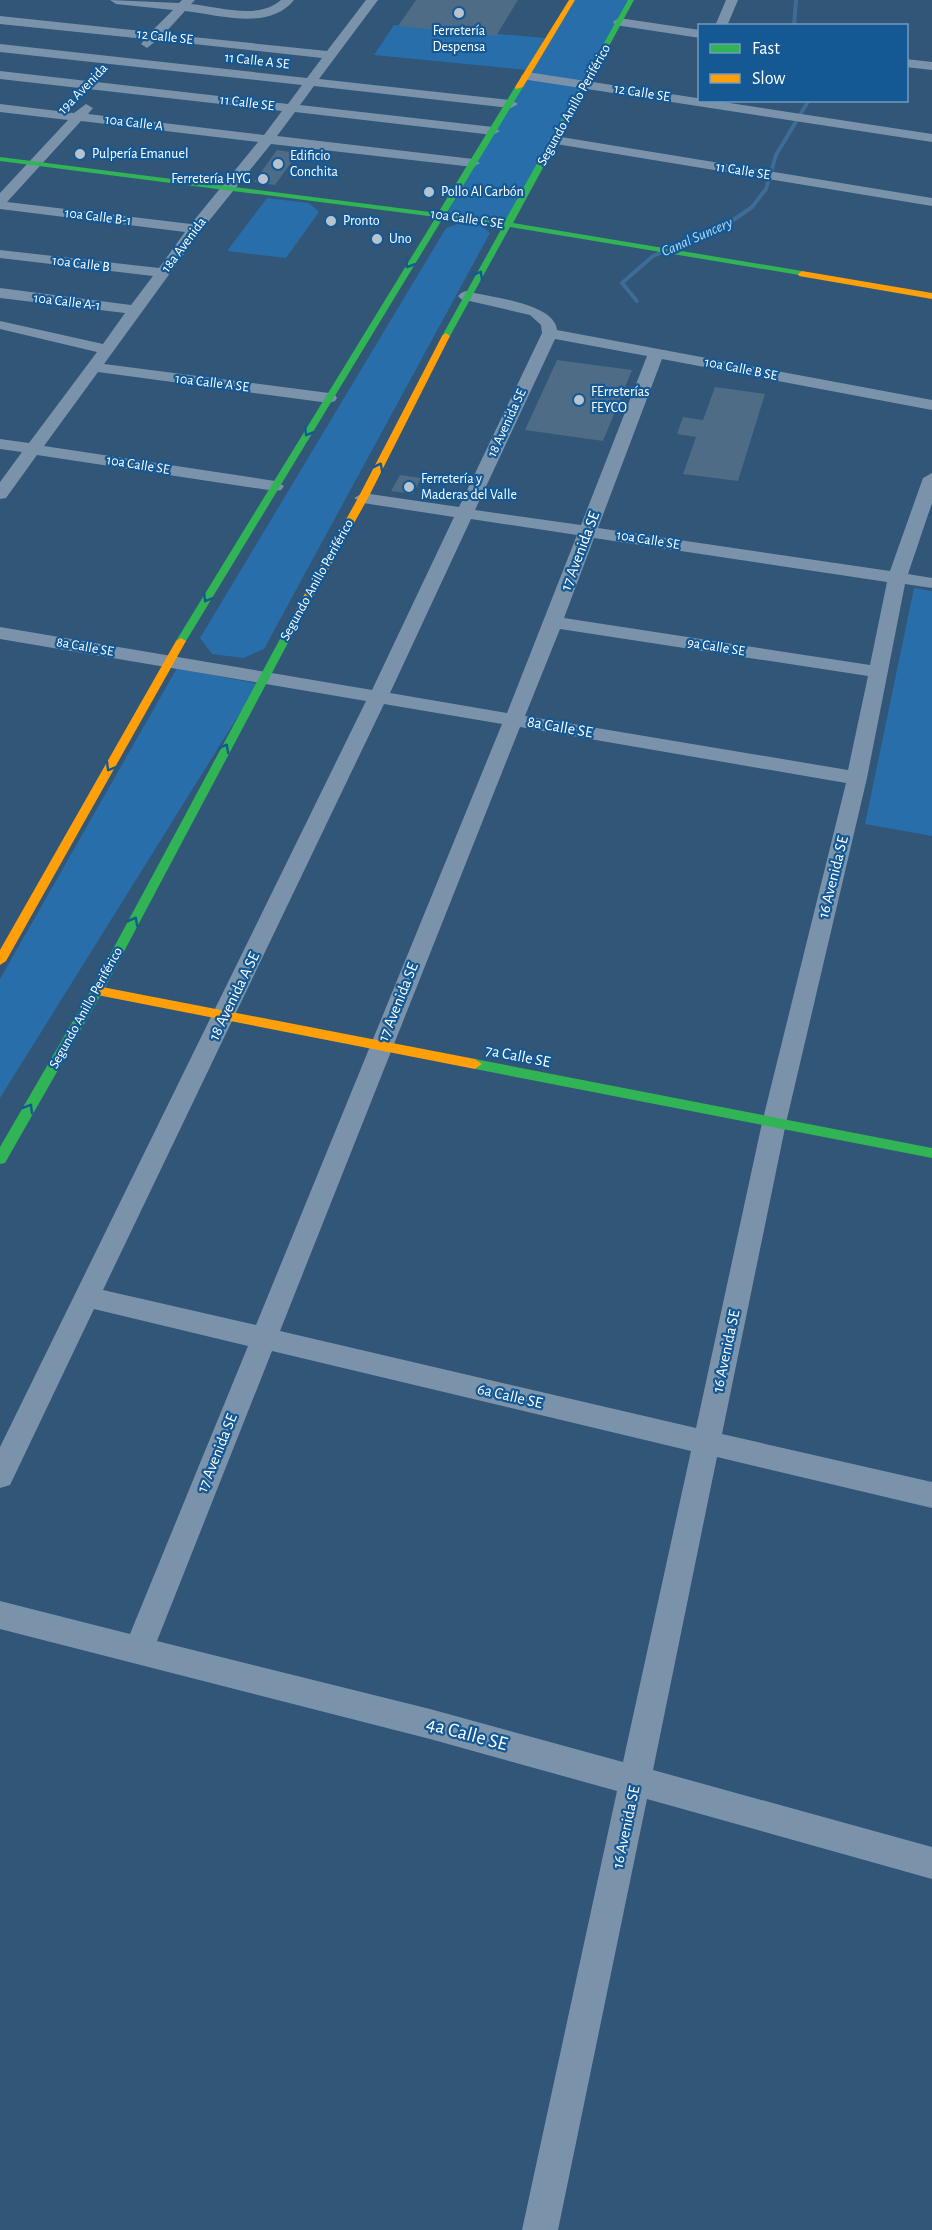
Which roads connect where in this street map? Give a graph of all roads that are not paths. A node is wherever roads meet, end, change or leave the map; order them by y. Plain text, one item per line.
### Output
1 (116, 0) edge
2 (288, 0) edge
3 (372, 0) edge
4 (572, 0) edge
5 (630, 0) edge
6 (732, 0) edge
7 (186, 4) edge
8 (0, 20) edge
9 (619, 22) junction
10 (723, 24) edge
11 (698, 34) edge
12 (154, 36) junction
13 (0, 48) edge
14 (330, 55) junction
15 (129, 63) junction
16 (908, 63) edge
17 (932, 66) edge
18 (0, 75) edge
19 (527, 76) junction
20 (310, 82) junction
21 (585, 84) junction
22 (106, 86) junction
23 (698, 101) edge
24 (701, 102) edge
25 (511, 104) junction
26 (290, 107) junction
27 (0, 108) edge
28 (77, 117) junction
29 (493, 131) junction
30 (932, 138) edge
31 (268, 139) junction
32 (555, 140) junction
33 (0, 159) edge
34 (34, 163) junction
35 (473, 163) junction
36 (230, 186) junction
37 (932, 202) edge
38 (0, 203) edge
39 (440, 215) junction
40 (507, 224) junction
41 (195, 229) junction
42 (0, 254) edge
43 (162, 273) junction
44 (0, 293) edge
45 (466, 296) junction
46 (932, 296) edge
47 (135, 310) junction
48 (4, 325) dead end
49 (550, 333) junction
50 (105, 349) junction
51 (656, 353) junction
52 (94, 367) junction
53 (329, 398) junction
54 (932, 405) edge
55 (0, 444) edge
56 (35, 449) junction
57 (932, 478) edge
58 (275, 486) junction
59 (0, 494) edge
60 (363, 498) junction
61 (464, 513) junction
62 (588, 531) junction
63 (897, 578) junction
64 (932, 583) edge
65 (553, 622) junction
66 (0, 633) edge
67 (171, 661) junction
68 (879, 672) junction
69 (263, 677) junction
70 (378, 697) junction
71 (512, 719) junction
72 (857, 778) junction
73 (0, 961) edge
74 (97, 991) junction
75 (224, 1016) junction
76 (380, 1046) junction
77 (774, 1122) junction
78 (932, 1153) edge
79 (0, 1159) edge
80 (87, 1298) junction
81 (263, 1338) junction
82 (706, 1442) junction
83 (0, 1476) edge
84 (932, 1495) edge
85 (0, 1615) edge
86 (138, 1650) junction
87 (635, 1780) junction
88 (932, 1863) edge
89 (540, 2230) edge

1 - 7 street
2 - 7 street
3 - 14 street, 18a Avenida
4 - 19 main road
5 - 9 main road, Segundo Anillo Periférico
6 - 10 street
7 - 12 street, 19a Avenida
8 - 12 street, 12 Calle SE
9 - 11 street
9 - 21 main road, Segundo Anillo Periférico
12 - 14 street, 12 Calle SE
12 - 15 street, 19a Avenida
13 - 15 street, 11 Calle A SE
14 - 20 street, 18a Avenida
15 - 20 street, 11 Calle A SE
15 - 22 street, 19a Avenida
16 - 17 street
18 - 22 street, 11 Calle SE
19 - 21 street, 12 Calle SE
19 - 25 main road
20 - 25 street, 11 Calle A SE
20 - 26 street, 18a Avenida
21 - 23 street, 12 Calle SE
21 - 32 main road, Segundo Anillo Periférico
22 - 26 street, 11 Calle SE
22 - 28 street, 19a Avenida
24 - 30 street, 12 Calle SE
25 - 29 main road
26 - 29 street, 11 Calle SE
26 - 31 street, 18a Avenida
27 - 28 street, 10a Calle A
28 - 31 street, 10a Calle A
28 - 34 street, 19a Avenida
29 - 35 main road
31 - 35 street, 10a Calle A
31 - 36 street, 18a Avenida
32 - 37 street, 11 Calle SE
32 - 40 main road, Segundo Anillo Periférico
33 - 34 main road, 10a Calle C SE
34 - 36 main road, 10a Calle C SE
34 - 38 street, 19a Avenida
35 - 39 main road
36 - 39 main road, 10a Calle C SE
36 - 41 street, 18a Avenida
38 - 41 street, 10a Calle B-1
39 - 40 main road, 10a Calle C SE
39 -> 53 main road
45 -> 40 main road, Segundo Anillo Periférico
40 - 46 main road, 10a Calle C SE
41 - 43 street, 18a Avenida
42 - 43 street, 10a Calle B
43 - 47 street, 18a Avenida
44 - 47 street, 10a Calle A-1
45 - 49 street
60 -> 45 main road, Segundo Anillo Periférico
47 - 50 street, 18a Avenida
48 - 50 street
49 - 51 street, 10a Calle B SE
49 - 61 street, 18 Avenida SE
50 - 52 street, 18a Avenida
51 - 54 street, 10a Calle B SE
51 - 62 street, 17 Avenida SE
52 - 53 street, 10a Calle A SE
52 - 56 street, 18a Avenida
53 -> 58 main road
55 - 56 street, 10a Calle SE
56 - 58 street, 10a Calle SE
56 - 59 street, 18a Avenida
57 - 63 street, 16 Avenida SE
58 -> 67 main road
60 - 61 street, 10a Calle SE
60 - 69 main road, Segundo Anillo Periférico
61 - 62 street, 10a Calle SE
61 - 70 street, 18 Avenida A SE
62 - 63 street, 10a Calle SE
62 - 65 street, 17 Avenida SE
63 - 64 street, 10a Calle SE
63 - 68 street, 16 Avenida SE
65 - 68 street, 9a Calle SE
65 - 71 street, 17 Avenida SE
66 - 67 street, 8a Calle SE
67 - 69 street, 8a Calle SE
67 -> 73 main road
68 - 72 street, 16 Avenida SE
69 - 70 street, 8a Calle SE
74 -> 69 main road, Segundo Anillo Periférico
70 - 71 street, 8a Calle SE
70 - 75 street, 18 Avenida A SE
71 - 72 street, 8a Calle SE
71 - 76 street, 17 Avenida SE
72 - 77 street, 16 Avenida SE
74 - 75 main road, 7a Calle SE
79 -> 74 main road, Segundo Anillo Periférico
75 - 76 main road, 7a Calle SE
75 - 80 street, 18 Avenida A SE
76 - 77 main road, 7a Calle SE
76 - 81 street, 17 Avenida SE
77 - 78 main road, 7a Calle SE
77 - 82 street, 16 Avenida SE
80 - 81 street, 6a Calle SE
80 - 83 street, 18 Avenida A SE
81 - 82 street, 6a Calle SE
81 - 86 street, 17 Avenida SE
82 - 84 street, 6a Calle SE
82 - 87 street, 16 Avenida SE
85 - 86 street, 4a Calle SE
86 - 87 street, 4a Calle SE
87 - 88 street, 4a Calle SE
87 - 89 street, 16 Avenida SE

